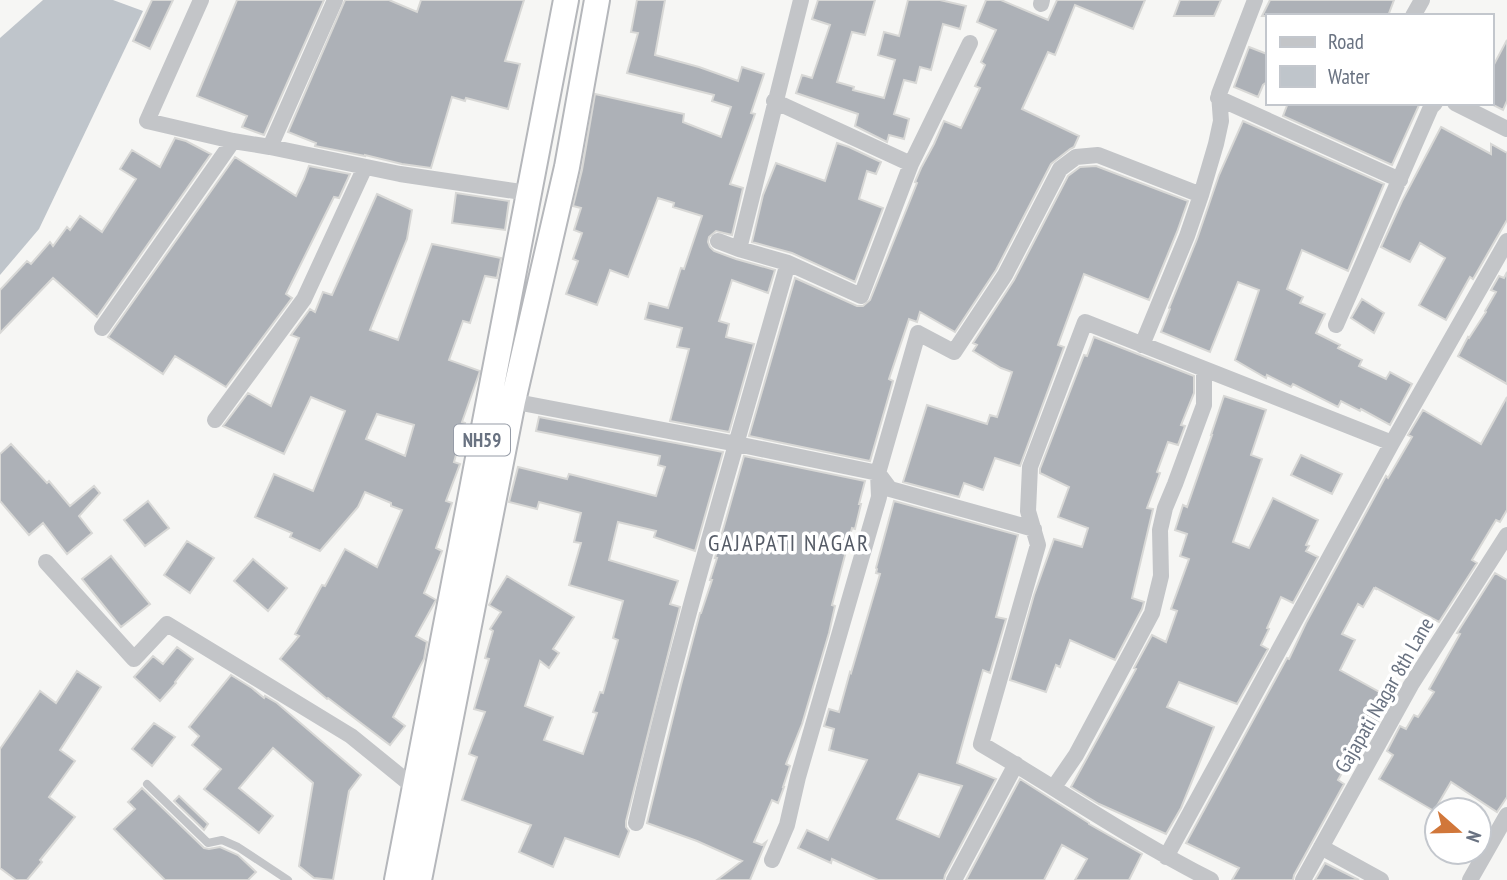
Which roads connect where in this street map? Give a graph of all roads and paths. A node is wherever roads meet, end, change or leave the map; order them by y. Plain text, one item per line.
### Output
1 (201, 0) edge
2 (335, 0) edge
3 (566, 0) edge
4 (597, 0) edge
5 (801, 0) edge
6 (1255, 0) edge
7 (970, 43) dead end
8 (1218, 98) junction
9 (774, 102) junction
10 (1433, 105) edge
11 (1459, 105) edge
12 (1507, 129) edge
13 (233, 141) junction
14 (270, 147) junction
15 (911, 164) junction
16 (365, 167) junction
17 (1400, 180) junction
18 (528, 193) junction
19 (1201, 195) junction
20 (718, 240) dead end
21 (1507, 241) edge
22 (739, 249) junction
23 (788, 263) junction
24 (1336, 325) dead end
25 (102, 328) dead end
26 (1142, 345) junction
27 (1204, 369) junction
28 (502, 399) junction
29 (215, 420) dead end
30 (1392, 443) junction
31 (737, 444) junction
32 (878, 473) junction
33 (1034, 529) junction
34 (1507, 535) edge
35 (46, 562) dead end
36 (1016, 764) junction
37 (147, 784) dead end
38 (1054, 787) junction
39 (415, 788) junction
40 (1507, 815) edge
41 (636, 823) dead end
42 (1321, 847) junction
43 (1166, 857) junction
44 (772, 860) dead end
45 (288, 880) edge
46 (397, 880) edge
47 (419, 880) edge
48 (954, 880) edge
49 (1211, 880) edge
50 (1303, 880) edge
51 (1381, 880) edge
52 (1470, 880) edge

1 - 13 street
2 - 14 street
3 - 18 highway, NH59
4 - 28 highway
5 - 9 street
6 - 8 street
7 - 15 street
8 - 17 street
8 - 19 street
9 - 15 street
9 - 22 street
10 - 17 street
11 - 12 street
13 - 14 street
13 - 25 street
14 - 16 street
15 - 23 street
16 - 18 street
16 - 29 street
17 - 24 street
18 - 28 highway, NH59
19 - 26 street
19 - 32 street
20 - 22 street
21 - 30 street
22 - 23 street
23 - 31 street
26 - 27 street
26 - 33 street
27 - 30 street
27 - 38 street
28 - 31 street
28 - 39 highway, NH59
28 - 47 highway
30 - 43 street
31 - 32 street
31 - 41 street
32 - 33 street
32 - 44 street
33 - 36 street
34 - 42 street, Gajapati Nagar 8th Lane
35 - 39 street
36 - 38 street
36 - 48 street
37 - 45 lane
38 - 43 street
39 - 46 highway, NH59
40 - 52 street
42 - 50 street, Gajapati Nagar 8th Lane
42 - 51 street
43 - 49 street

